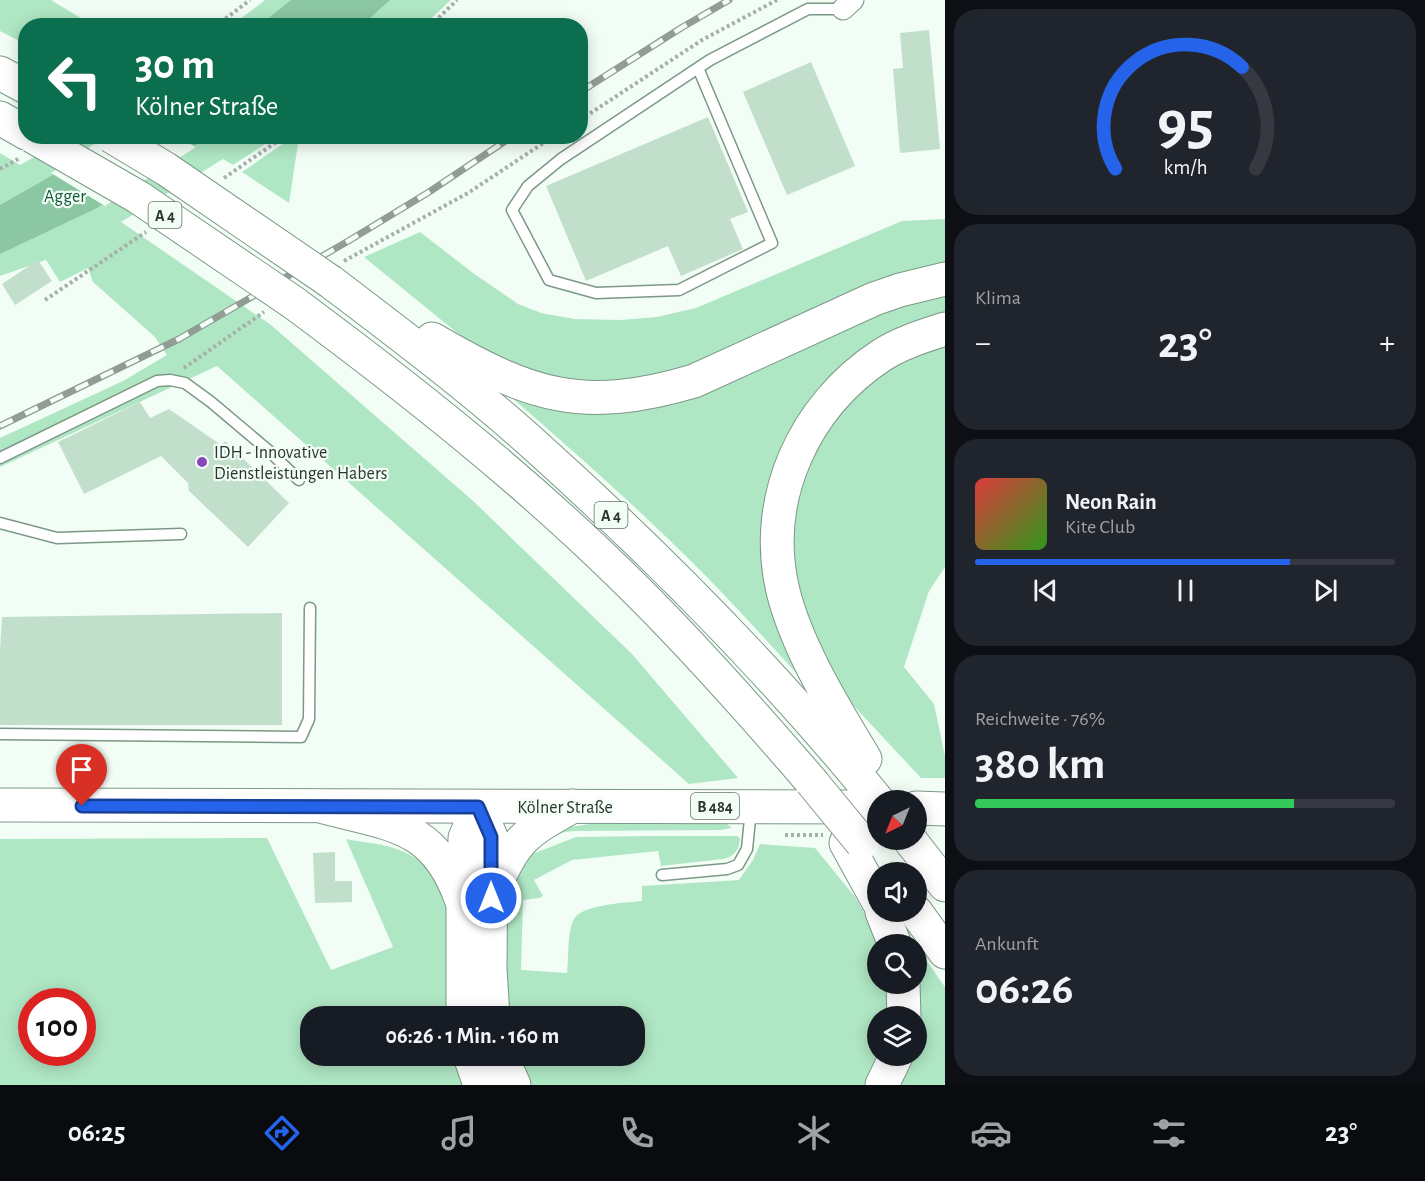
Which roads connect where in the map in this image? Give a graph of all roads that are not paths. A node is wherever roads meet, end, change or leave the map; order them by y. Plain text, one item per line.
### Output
1 (848, 5) edge
2 (698, 68) junction
3 (0, 73) edge
4 (18, 83) edge
5 (0, 118) edge
6 (18, 136) edge
7 (588, 141) edge
8 (27, 144) edge
9 (124, 144) edge
10 (584, 144) edge
11 (945, 279) edge
12 (331, 282) junction
13 (945, 329) edge
14 (0, 458) edge
15 (299, 480) dead end
16 (0, 523) edge
17 (181, 534) dead end
18 (309, 608) dead end
19 (0, 734) edge
20 (873, 790) edge
21 (875, 790) edge
22 (867, 795) edge
23 (0, 805) edge
24 (573, 806) junction
25 (751, 806) junction
26 (324, 807) junction
27 (478, 807) junction
28 (927, 808) edge
29 (945, 809) edge
30 (854, 843) junction
31 (917, 850) edge
32 (874, 862) edge
33 (867, 874) edge
34 (662, 875) dead end
35 (945, 885) edge
36 (477, 901) junction
37 (923, 922) edge
38 (945, 952) edge
39 (464, 1006) edge
40 (492, 1006) edge
41 (473, 1066) edge
42 (505, 1066) edge
43 (891, 1066) edge
44 (480, 1085) edge
45 (514, 1085) edge
46 (882, 1085) edge

1 - 2 lane
2 - 7 lane
2 - 10 lane
3 - 4 main road
5 - 6 main road, A 4
8 - 30 main road, A 4, bridge
9 - 12 main road, A 4, bridge
11 - 12 main road
12 - 20 main road, A 4
13 - 21 main road
14 - 15 lane
16 - 17 lane
18 - 19 lane
22 - 25 main road, Kölner Straße / B 484
23 - 26 main road, Kölner Straße
24 - 25 main road, Kölner Straße / B 484
24 - 27 main road, Kölner Straße / B 484
24 - 36 main road
25 - 34 lane
26 - 27 main road, Kölner Straße
26 - 36 main road
27 - 36 main road
28 - 29 main road
30 - 32 main road
30 - 33 main road
31 - 35 main road
36 - 39 main road
36 - 40 main road
37 - 38 main road
41 - 44 main road
42 - 45 main road
43 - 46 main road

